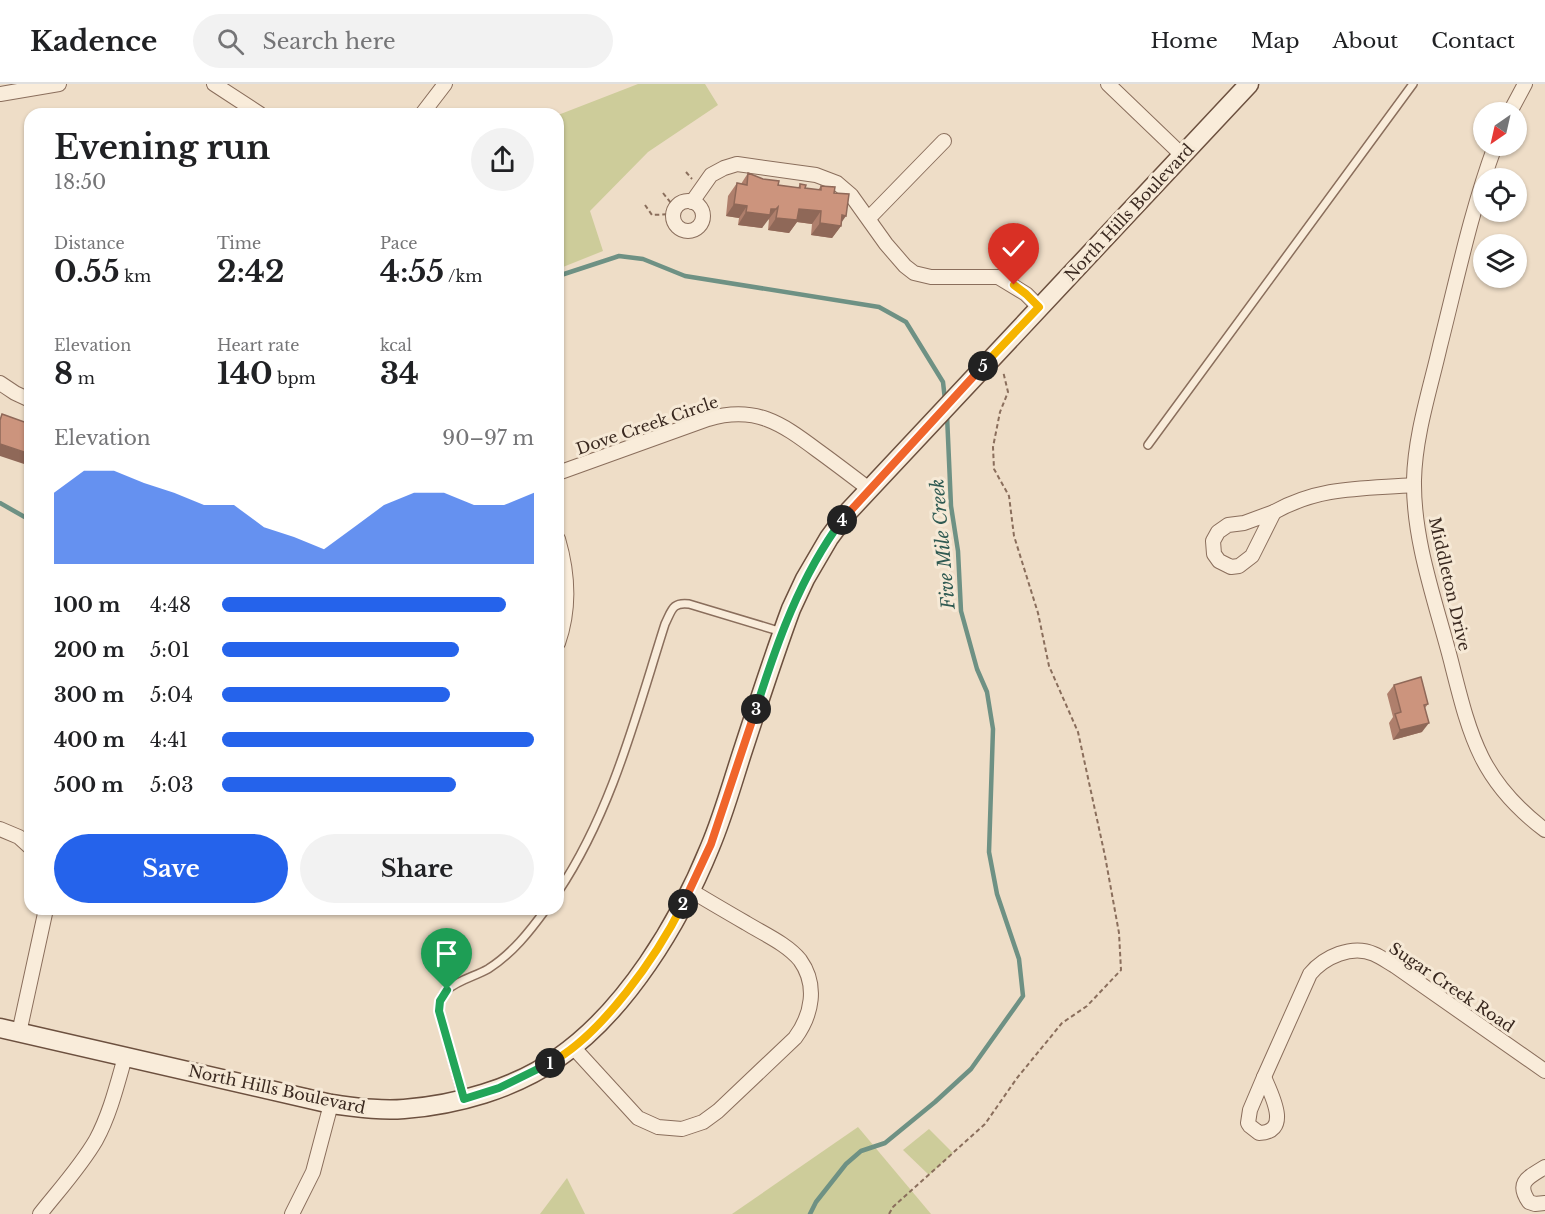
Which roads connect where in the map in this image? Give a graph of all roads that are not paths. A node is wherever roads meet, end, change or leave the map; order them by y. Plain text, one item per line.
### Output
1 (59, 84) edge
2 (214, 84) edge
3 (445, 84) edge
4 (1108, 84) edge
5 (1249, 84) edge
6 (1413, 84) edge
7 (1525, 84) edge
8 (0, 94) edge
9 (1515, 102) edge
10 (251, 108) edge
11 (427, 108) edge
12 (944, 141) dead end
13 (1182, 155) junction
14 (1492, 156) edge
15 (692, 202) junction
16 (869, 218) junction
17 (1039, 307) junction
18 (0, 383) edge
19 (24, 397) edge
20 (1148, 445) dead end
21 (564, 471) edge
22 (1414, 484) junction
23 (869, 489) junction
24 (1274, 512) junction
25 (564, 568) edge
26 (564, 615) edge
27 (782, 632) junction
28 (0, 829) edge
29 (1545, 830) edge
30 (24, 842) edge
31 (564, 883) edge
32 (690, 890) junction
33 (45, 915) edge
34 (542, 915) edge
35 (0, 1028) edge
36 (19, 1033) junction
37 (573, 1047) junction
38 (125, 1057) junction
39 (1545, 1071) edge
40 (1264, 1077) dead end
41 (464, 1099) junction
42 (331, 1104) junction
43 (1545, 1167) edge
44 (1545, 1203) edge
45 (40, 1214) edge
46 (292, 1214) edge

1 - 8 street
2 - 10 street
3 - 11 street
4 - 13 street
5 - 13 street, North Hills Boulevard
6 - 20 lane
7 - 9 street
12 - 16 street
13 - 17 street, North Hills Boulevard
14 - 22 street, Middleton Drive
15 - 15 street
15 - 16 street
16 - 17 street
17 - 23 street, North Hills Boulevard
18 - 19 street
21 - 23 street, Dove Creek Circle
22 - 24 street
22 - 29 street, Middleton Drive
23 - 27 street, North Hills Boulevard
24 - 24 street
25 - 26 street
27 - 31 lane
27 - 32 street, North Hills Boulevard
28 - 30 street
32 - 37 street, North Hills Boulevard
32 - 37 street
33 - 36 street
34 - 41 lane
35 - 36 street, North Hills Boulevard
36 - 38 street, North Hills Boulevard
37 - 41 street, North Hills Boulevard
38 - 42 street, North Hills Boulevard
38 - 45 street
39 - 40 street, Sugar Creek Road
41 - 42 street, North Hills Boulevard
42 - 46 street
43 - 44 street

